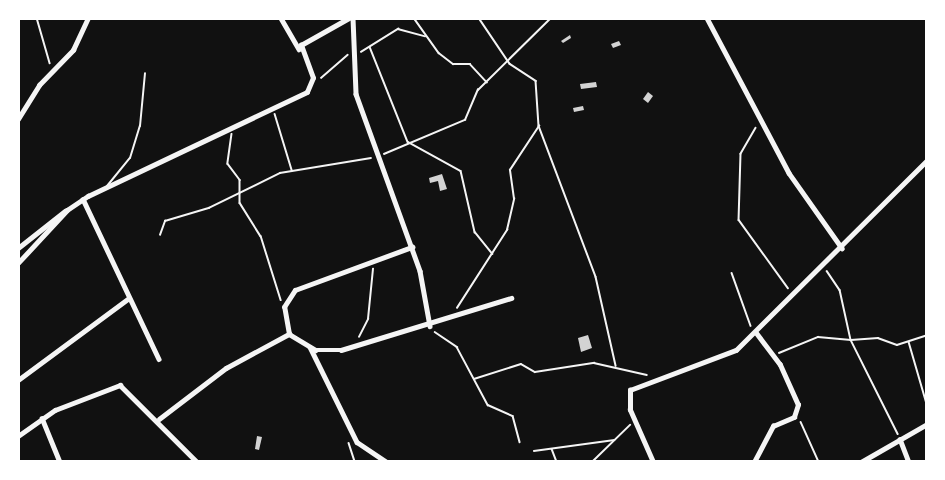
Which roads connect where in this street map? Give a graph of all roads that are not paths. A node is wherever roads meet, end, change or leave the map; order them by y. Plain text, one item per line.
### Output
1 (88, 18) edge
2 (281, 18) edge
3 (351, 18) edge
4 (707, 18) edge
5 (299, 49) junction
6 (145, 73) dead end
7 (18, 119) edge
8 (927, 160) edge
9 (105, 188) junction
10 (83, 199) junction
11 (67, 210) junction
12 (412, 247) junction
13 (18, 248) edge
14 (842, 248) junction
15 (18, 263) edge
16 (511, 298) dead end
17 (128, 299) junction
18 (429, 326) junction
19 (289, 334) junction
20 (757, 334) junction
21 (310, 347) junction
22 (159, 359) dead end
23 (18, 380) edge
24 (42, 418) junction
25 (159, 419) junction
26 (927, 424) edge
27 (18, 436) edge
28 (900, 438) junction
29 (60, 462) edge
30 (197, 462) edge
31 (387, 462) edge
32 (653, 462) edge
33 (754, 462) edge
34 (861, 462) edge
35 (909, 462) edge

1 - 7 street
2 - 5 street
3 - 5 street
3 - 12 street
4 - 14 street
5 - 9 street
6 - 9 lane
8 - 14 street
9 - 10 street
10 - 11 street
10 - 17 street
11 - 13 street
11 - 15 street
12 - 18 street
12 - 19 street
14 - 20 street
16 - 18 street
17 - 22 street
17 - 23 street
18 - 21 street
19 - 21 street
19 - 25 street
20 - 32 street
20 - 33 street
21 - 31 street
24 - 25 street
24 - 27 street
24 - 29 street
25 - 30 street
26 - 28 street
28 - 34 street
28 - 35 street

